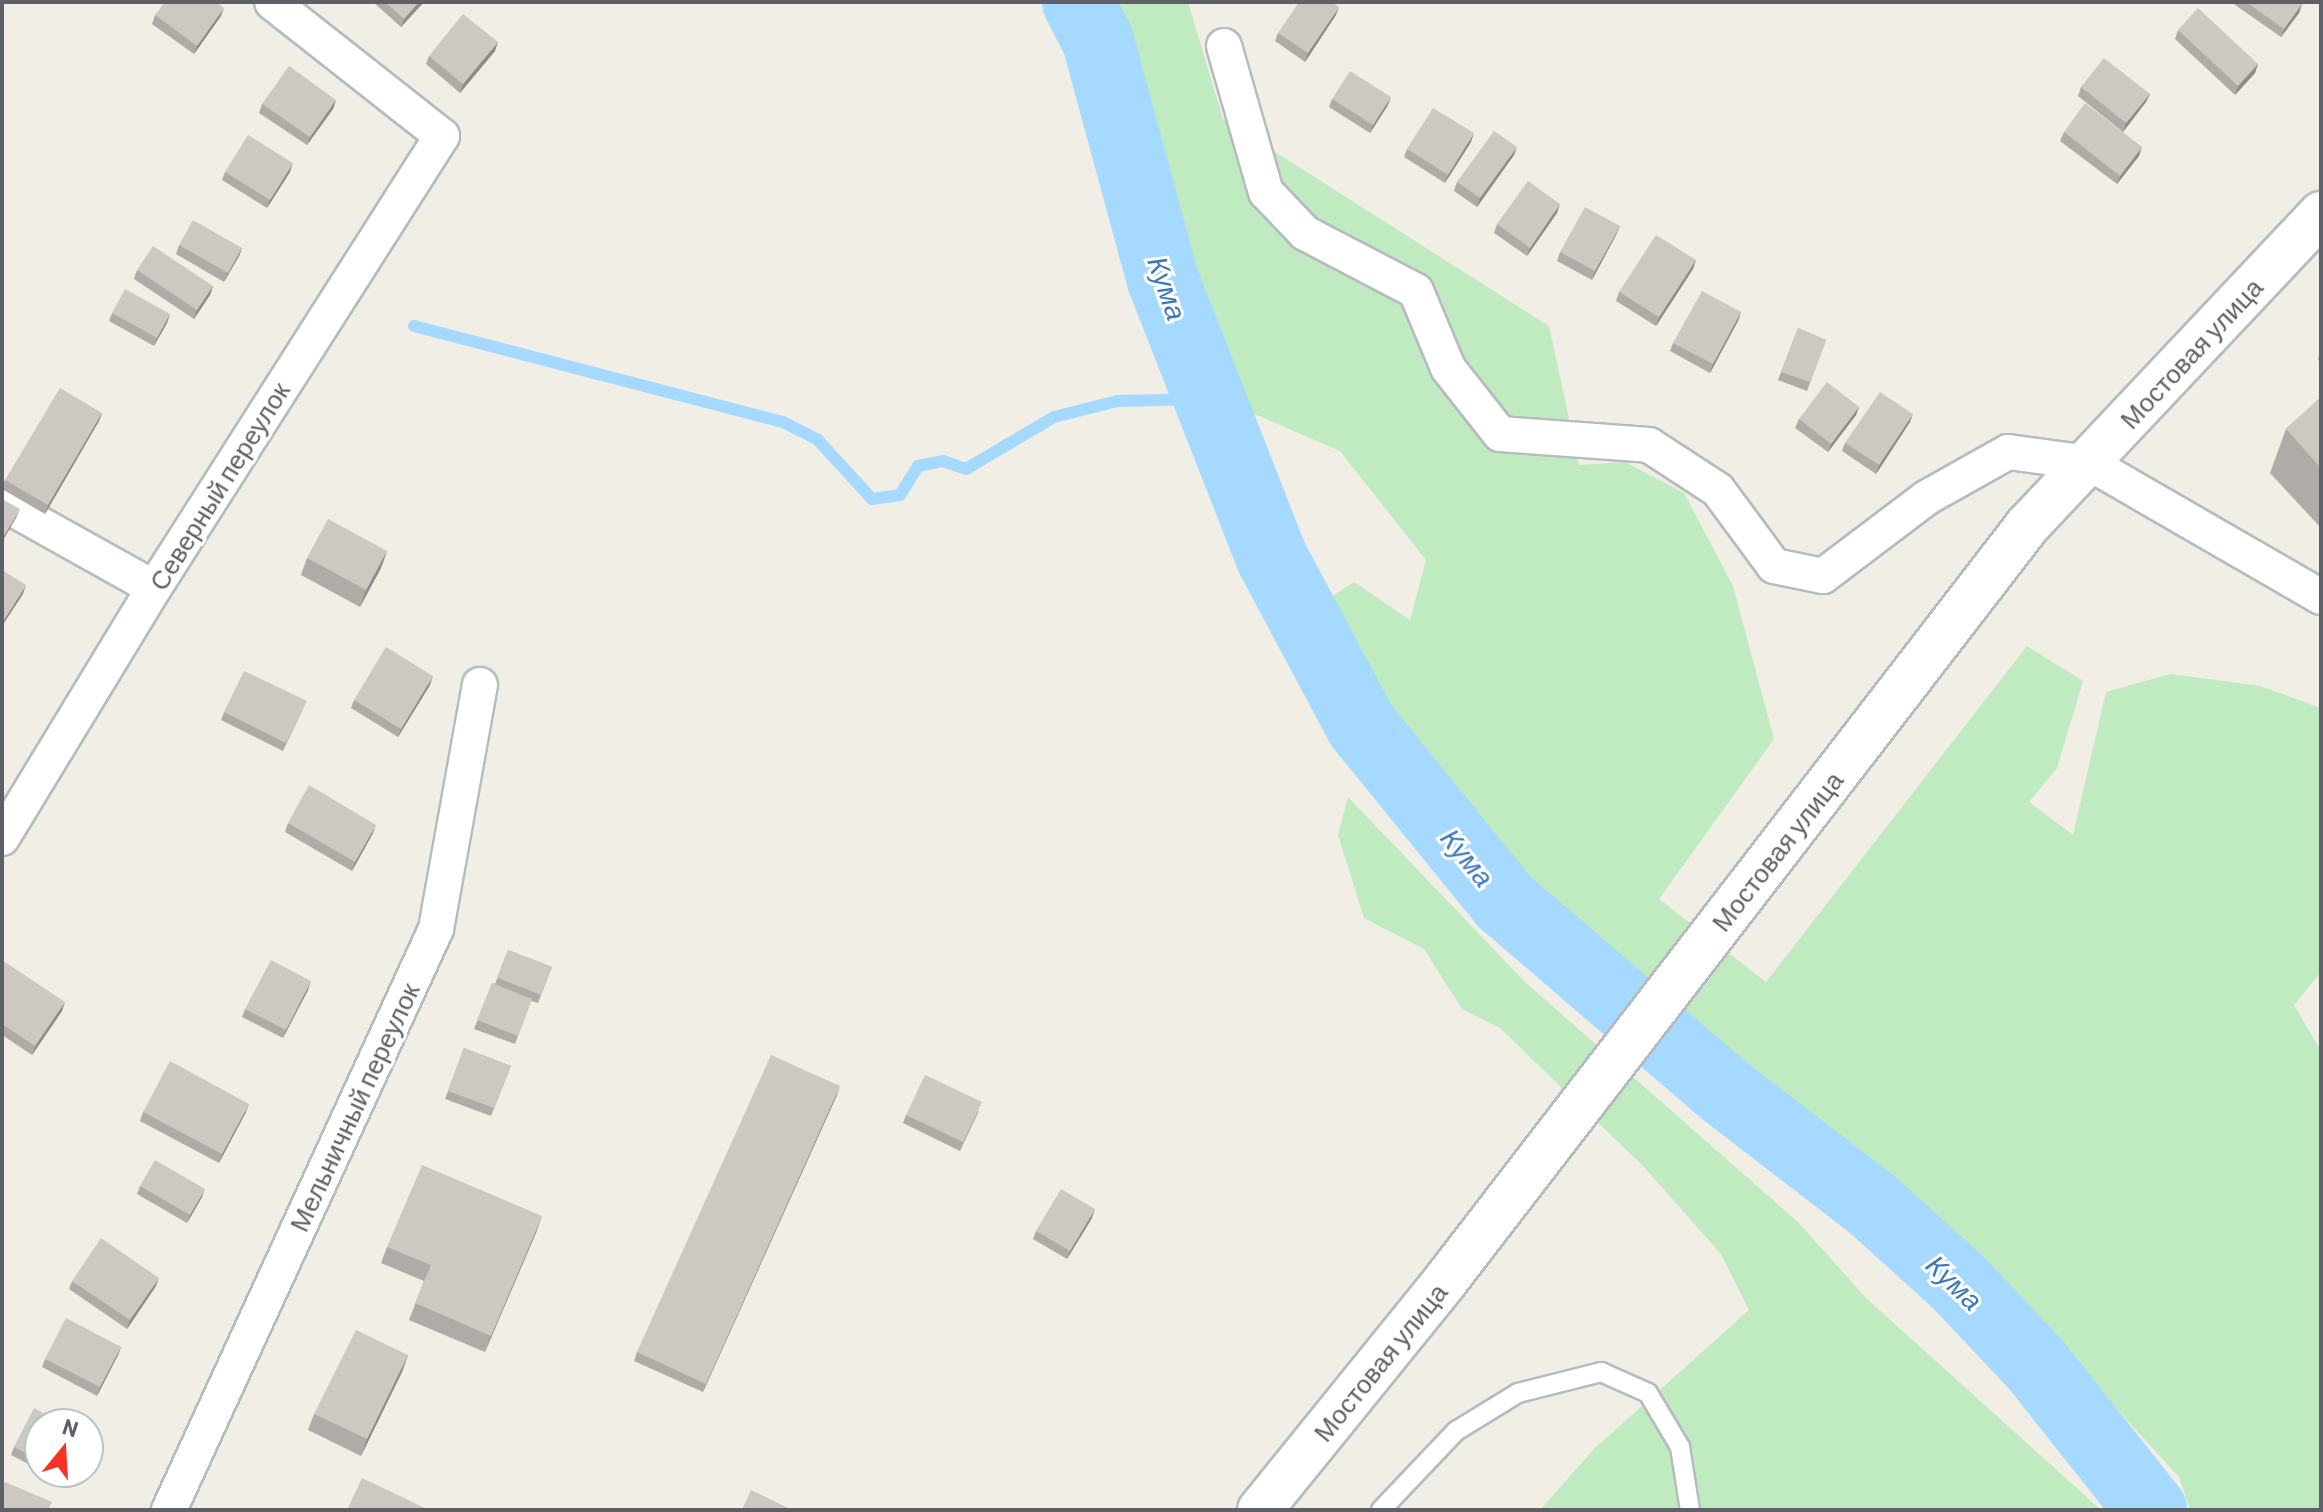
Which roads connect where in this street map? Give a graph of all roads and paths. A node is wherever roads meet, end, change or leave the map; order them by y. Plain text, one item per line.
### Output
1 (272, 2) edge
2 (1224, 46) dead end
3 (2321, 214) edge
4 (2089, 463) junction
5 (2, 503) edge
6 (154, 588) junction
7 (2321, 597) edge
8 (480, 685) dead end
9 (2, 838) edge
10 (169, 1510) edge
11 (1260, 1510) edge
12 (1381, 1510) edge
13 (1690, 1510) edge

1 - 6 street, Северный переулок
2 - 4 street
3 - 4 main road, Мостовая улица
4 - 7 street
4 - 11 main road, Мостовая улица
5 - 6 street
6 - 9 street, Северный переулок
8 - 10 street, Мельничный переулок
12 - 13 lane

